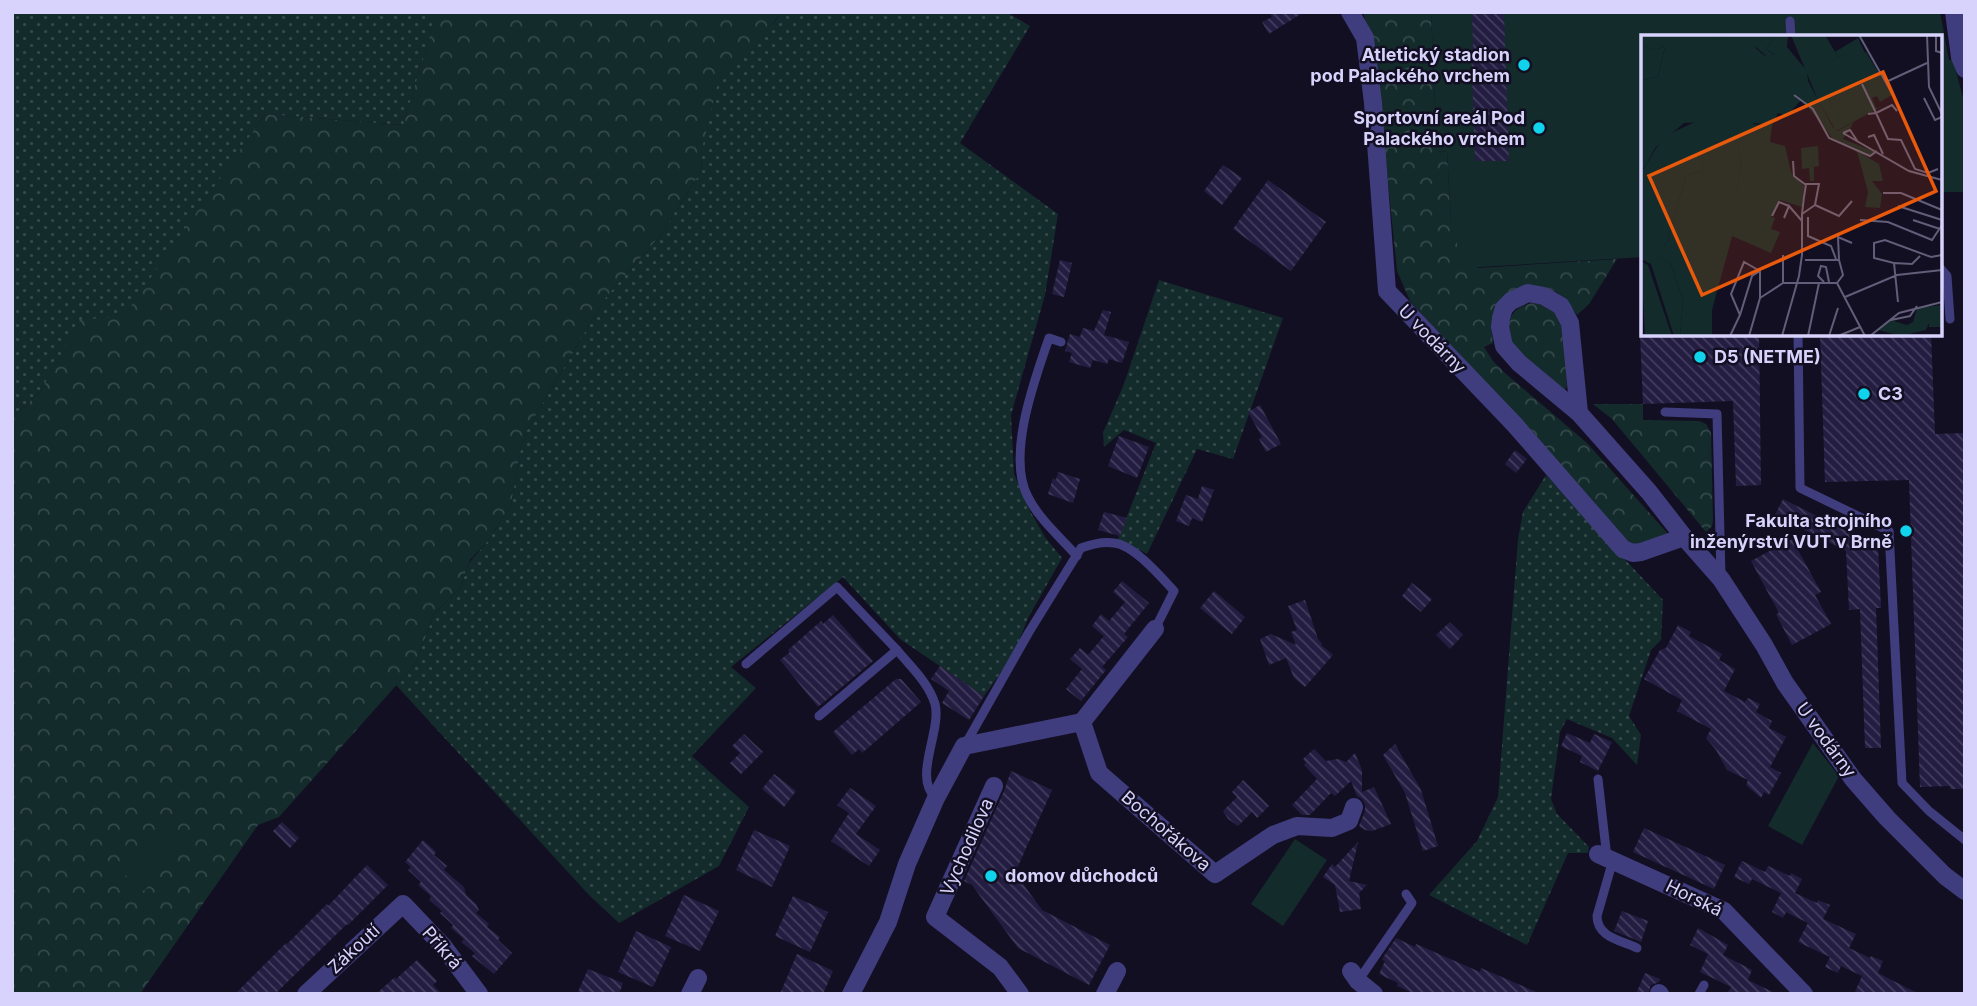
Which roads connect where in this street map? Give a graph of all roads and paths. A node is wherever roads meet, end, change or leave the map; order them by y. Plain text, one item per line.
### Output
1 (1350, 12) edge
2 (1954, 12) edge
3 (1790, 21) dead end
4 (1791, 35) edge
5 (1965, 69) edge
6 (1942, 270) edge
7 (1950, 319) dead end
8 (1798, 336) edge
9 (1061, 342) dead end
10 (1665, 412) dead end
11 (1579, 413) junction
12 (1684, 537) junction
13 (1077, 555) junction
14 (1721, 579) junction
15 (1155, 629) joint
16 (897, 650) junction
17 (746, 664) dead end
18 (819, 716) dead end
19 (1082, 722) junction
20 (964, 747) junction
21 (1598, 779) dead end
22 (994, 786) dead end
23 (936, 798) junction
24 (1354, 807) dead end
25 (1965, 840) edge
26 (1606, 857) junction
27 (1965, 891) edge
28 (1406, 894) dead end
29 (403, 904) joint
30 (1637, 948) dead end
31 (1117, 971) dead end
32 (1354, 976) joint
33 (306, 994) edge
34 (479, 994) edge
35 (851, 994) edge
36 (1020, 994) edge
37 (1105, 994) edge
38 (1374, 994) edge
39 (1804, 994) edge

1 - 12 street, U vodárny
2 - 5 street
3 - 4 lane
6 - 7 lane
8 - 25 lane
9 - 13 lane
10 - 14 lane
11 - 11 street, U vodárny
11 - 12 street, U vodárny
12 - 14 street, U vodárny
13 - 15 lane
13 - 20 lane
14 - 27 street, U vodárny
15 - 19 street
16 - 17 lane
16 - 18 lane
16 - 23 lane
19 - 20 street
19 - 24 street, Bochořákova
20 - 23 street
21 - 26 lane
22 - 36 street, Vychodilova
23 - 35 street
26 - 30 lane
26 - 39 street, Horská
28 - 32 lane
29 - 33 street, Zákoutí
29 - 34 street, Příkrá
31 - 37 street
32 - 38 street

